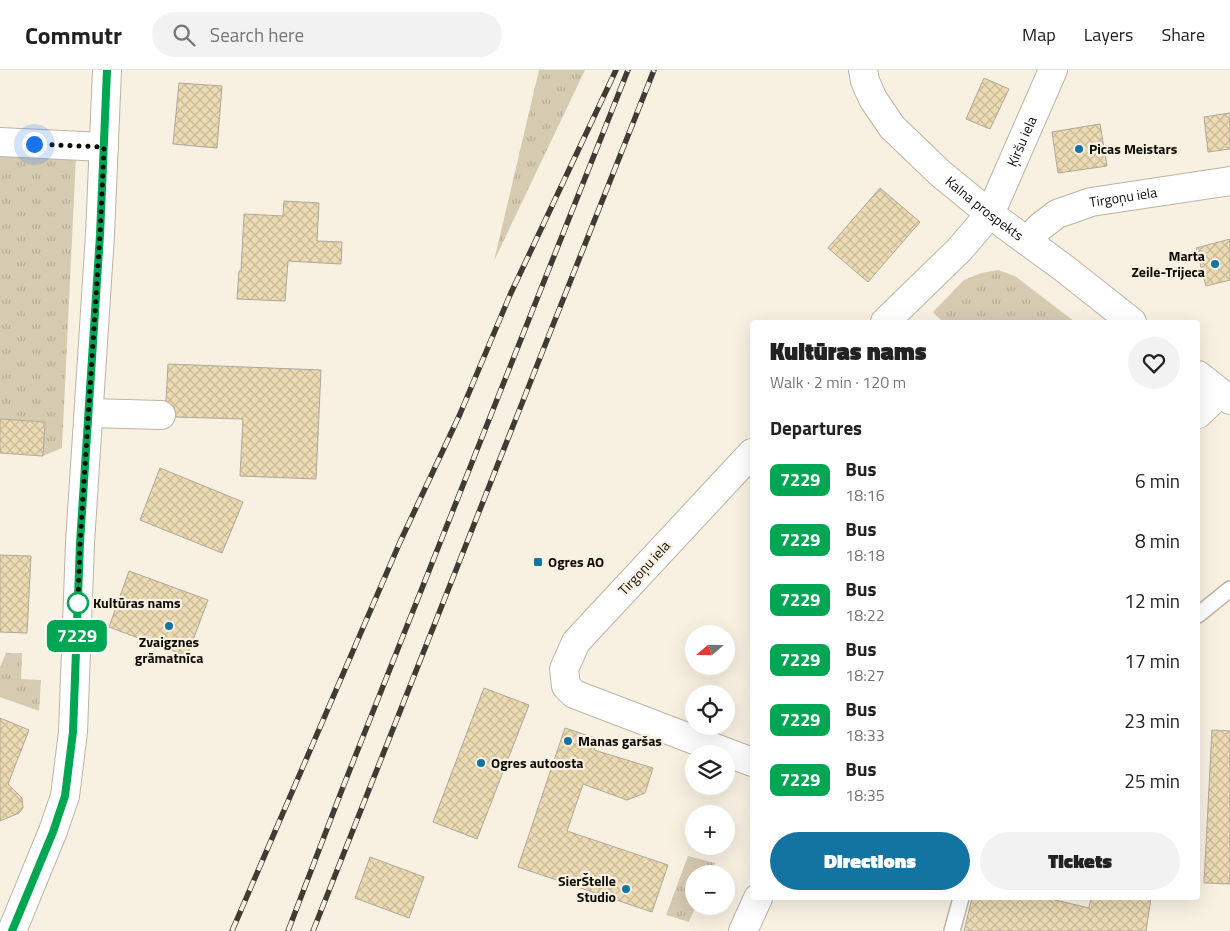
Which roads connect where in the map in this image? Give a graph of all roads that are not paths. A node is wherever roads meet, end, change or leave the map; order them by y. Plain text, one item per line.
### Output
1 (107, 70) edge
2 (863, 70) edge
3 (1053, 70) edge
4 (0, 142) edge
5 (104, 147) junction
6 (1230, 181) edge
7 (990, 214) junction
8 (1027, 241) junction
9 (887, 320) edge
10 (1129, 320) edge
11 (1200, 377) edge
12 (1225, 397) edge
13 (89, 413) junction
14 (1200, 413) edge
15 (161, 415) dead end
16 (750, 455) edge
17 (1230, 589) edge
18 (1200, 613) edge
19 (750, 761) edge
20 (757, 900) edge
21 (960, 900) edge
22 (12, 931) edge
23 (743, 931) edge
24 (952, 931) edge

1 - 5 main road
2 - 7 main road, Kalna prospekts
3 - 7 main road, Ķiršu iela
4 - 5 main road
5 - 13 main road
6 - 8 main road, Tirgoņu iela
7 - 8 main road, Kalna prospekts
7 - 9 main road
8 - 10 main road, Kalna prospekts
11 - 12 main road
12 - 14 main road
13 - 15 main road
13 - 22 main road
16 - 19 main road, Tirgoņu iela
17 - 18 lane
20 - 23 main road
21 - 24 lane

